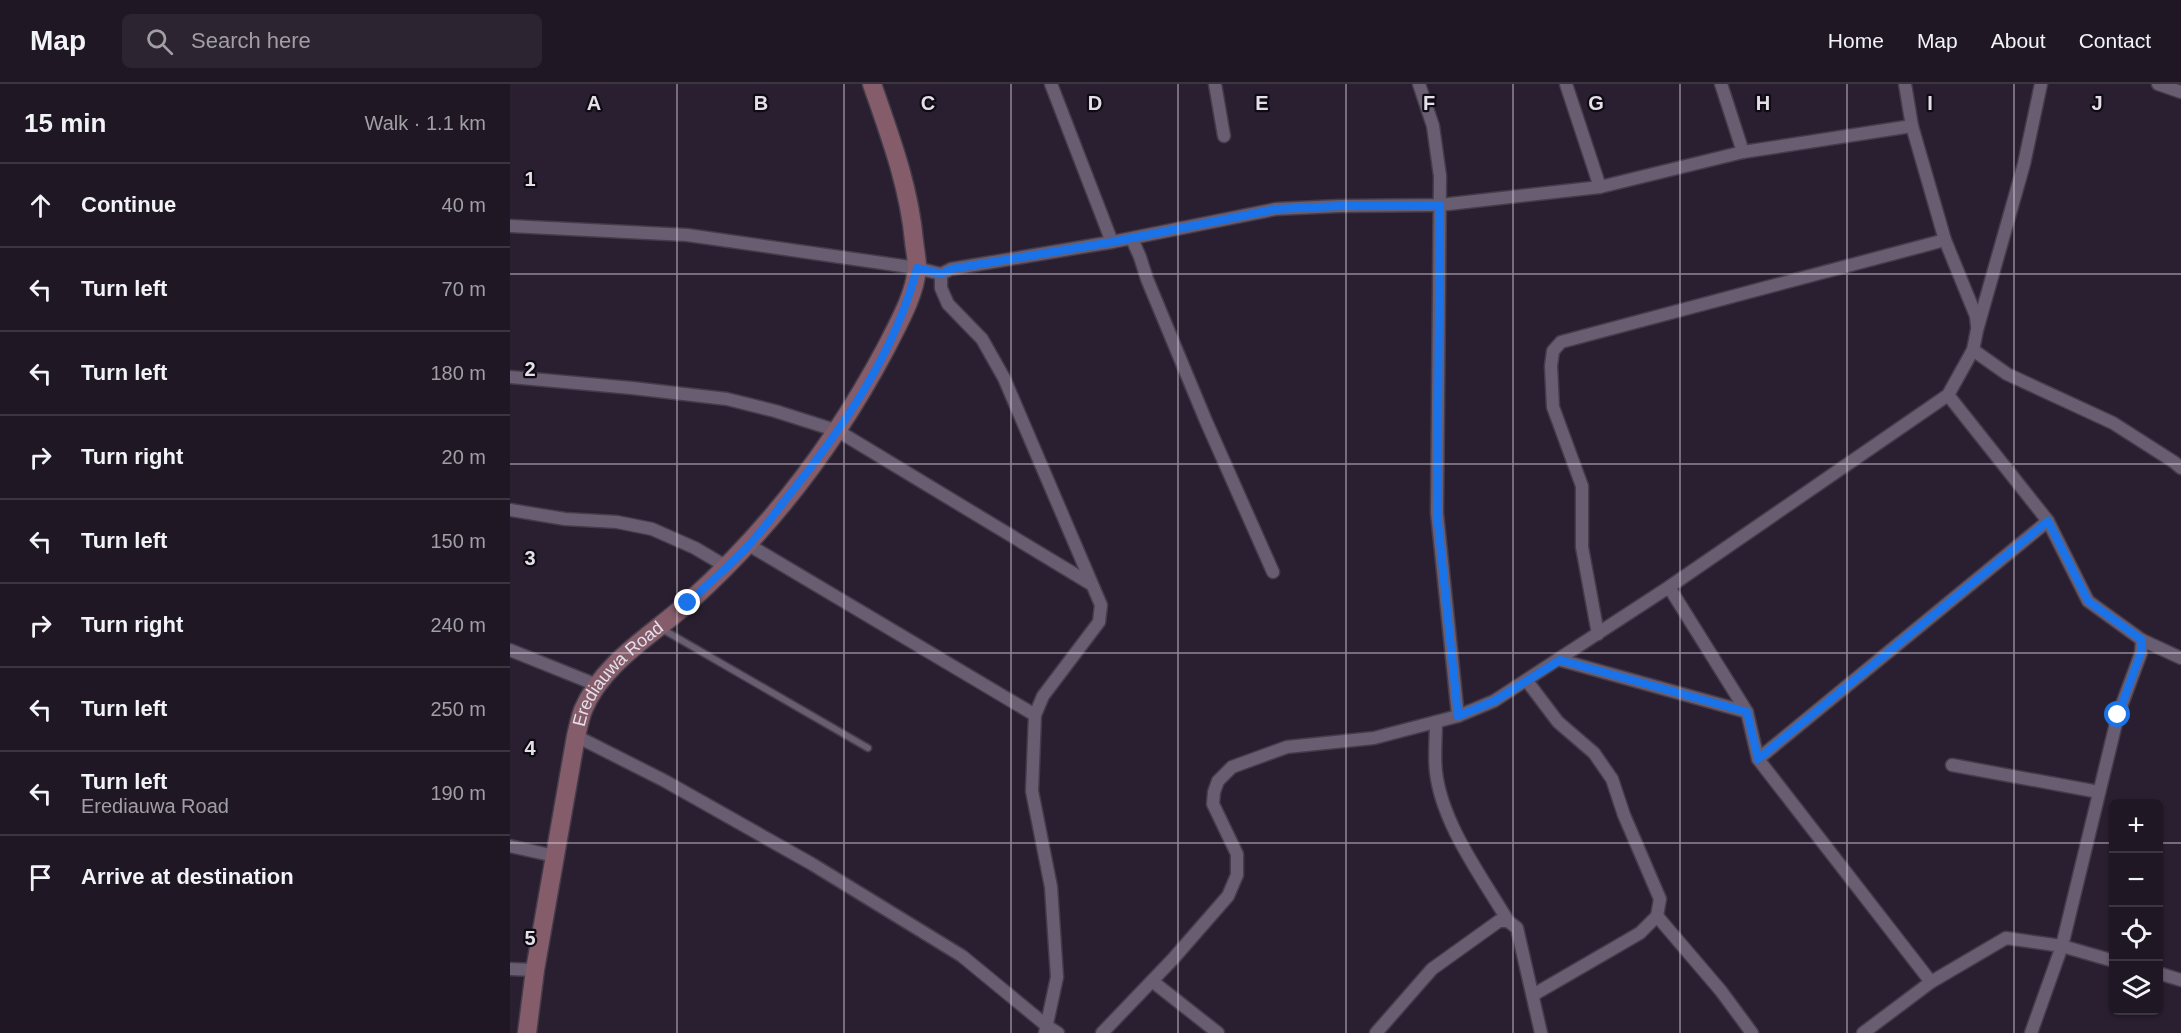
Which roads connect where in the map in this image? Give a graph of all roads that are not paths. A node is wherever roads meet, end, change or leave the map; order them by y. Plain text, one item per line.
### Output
1 (872, 84) edge
2 (1051, 84) edge
3 (1215, 84) edge
4 (1419, 84) edge
5 (1566, 84) edge
6 (1721, 84) edge
7 (1905, 84) edge
8 (2041, 84) edge
9 (2158, 84) edge
10 (2181, 92) edge
11 (1912, 126) junction
12 (1224, 136) dead end
13 (1743, 152) junction
14 (1600, 187) junction
15 (1440, 205) junction
16 (510, 226) edge
17 (1132, 239) junction
18 (1945, 240) junction
19 (1112, 242) junction
20 (917, 268) junction
21 (941, 274) junction
22 (1977, 330) junction
23 (1973, 350) junction
24 (510, 377) edge
25 (1948, 395) junction
26 (838, 431) junction
27 (2179, 462) edge
28 (510, 510) edge
29 (2048, 521) junction
30 (749, 545) junction
31 (727, 567) junction
32 (1273, 572) dead end
33 (1091, 584) junction
34 (1669, 587) junction
35 (659, 627) junction
36 (1598, 634) junction
37 (2142, 640) junction
38 (510, 650) edge
39 (2181, 658) edge
40 (1560, 660) junction
41 (1527, 681) junction
42 (597, 685) junction
43 (1747, 712) junction
44 (1035, 715) junction
45 (1458, 716) junction
46 (1436, 722) junction
47 (576, 736) junction
48 (868, 748) dead end
49 (1758, 759) junction
50 (1952, 765) dead end
51 (2099, 792) junction
52 (510, 846) edge
53 (555, 856) junction
54 (1657, 916) junction
55 (1508, 921) junction
56 (2062, 946) junction
57 (2109, 960) edge
58 (510, 969) edge
59 (535, 970) junction
60 (2163, 975) edge
61 (2181, 980) edge
62 (1152, 981) junction
63 (1931, 982) junction
64 (1533, 995) junction
65 (1046, 1030) edge
66 (527, 1033) edge
67 (1058, 1033) edge
68 (1102, 1033) edge
69 (1218, 1033) edge
70 (1376, 1033) edge
71 (1541, 1033) edge
72 (1752, 1033) edge
73 (1863, 1033) edge
74 (2031, 1033) edge

1 - 20 street, Erediauwa Road
2 - 19 street
3 - 12 street
4 - 15 street
5 - 14 street
6 - 13 street
7 - 11 street
8 - 22 street
9 - 10 street
11 - 13 street
11 - 18 street
13 - 14 street
14 - 15 street
15 - 17 street
15 - 45 street
16 - 20 street
17 - 19 street
17 - 32 street
18 - 22 street
18 - 36 street
19 - 21 street
20 - 21 street
20 - 26 street, Erediauwa Road
21 - 33 street
22 - 23 street
23 - 25 street
23 - 27 street
24 - 26 street
25 - 29 street
25 - 34 street
26 - 30 street, Erediauwa Road
26 - 33 street
28 - 31 street
29 - 37 street
29 - 49 street
30 - 31 street, Erediauwa Road
30 - 44 street
31 - 35 street, Erediauwa Road
33 - 44 street
34 - 36 street
34 - 43 street
35 - 42 street, Erediauwa Road
35 - 48 lane
36 - 40 street
37 - 39 street
37 - 51 street
38 - 42 street
40 - 41 street
40 - 43 street
41 - 45 street
41 - 54 street
42 - 47 street, Erediauwa Road
43 - 49 street
44 - 65 street
45 - 46 street
46 - 55 street
46 - 62 street
47 - 53 street, Erediauwa Road
47 - 65 street
49 - 63 street
50 - 51 street
51 - 56 street
52 - 53 street
53 - 59 street, Erediauwa Road
54 - 64 street
54 - 72 street
55 - 64 street
55 - 70 street
56 - 57 street
56 - 63 street
56 - 74 street
58 - 59 street
59 - 66 street, Erediauwa Road
60 - 61 street
62 - 68 street
62 - 69 street
63 - 73 street
64 - 71 street
65 - 67 street

